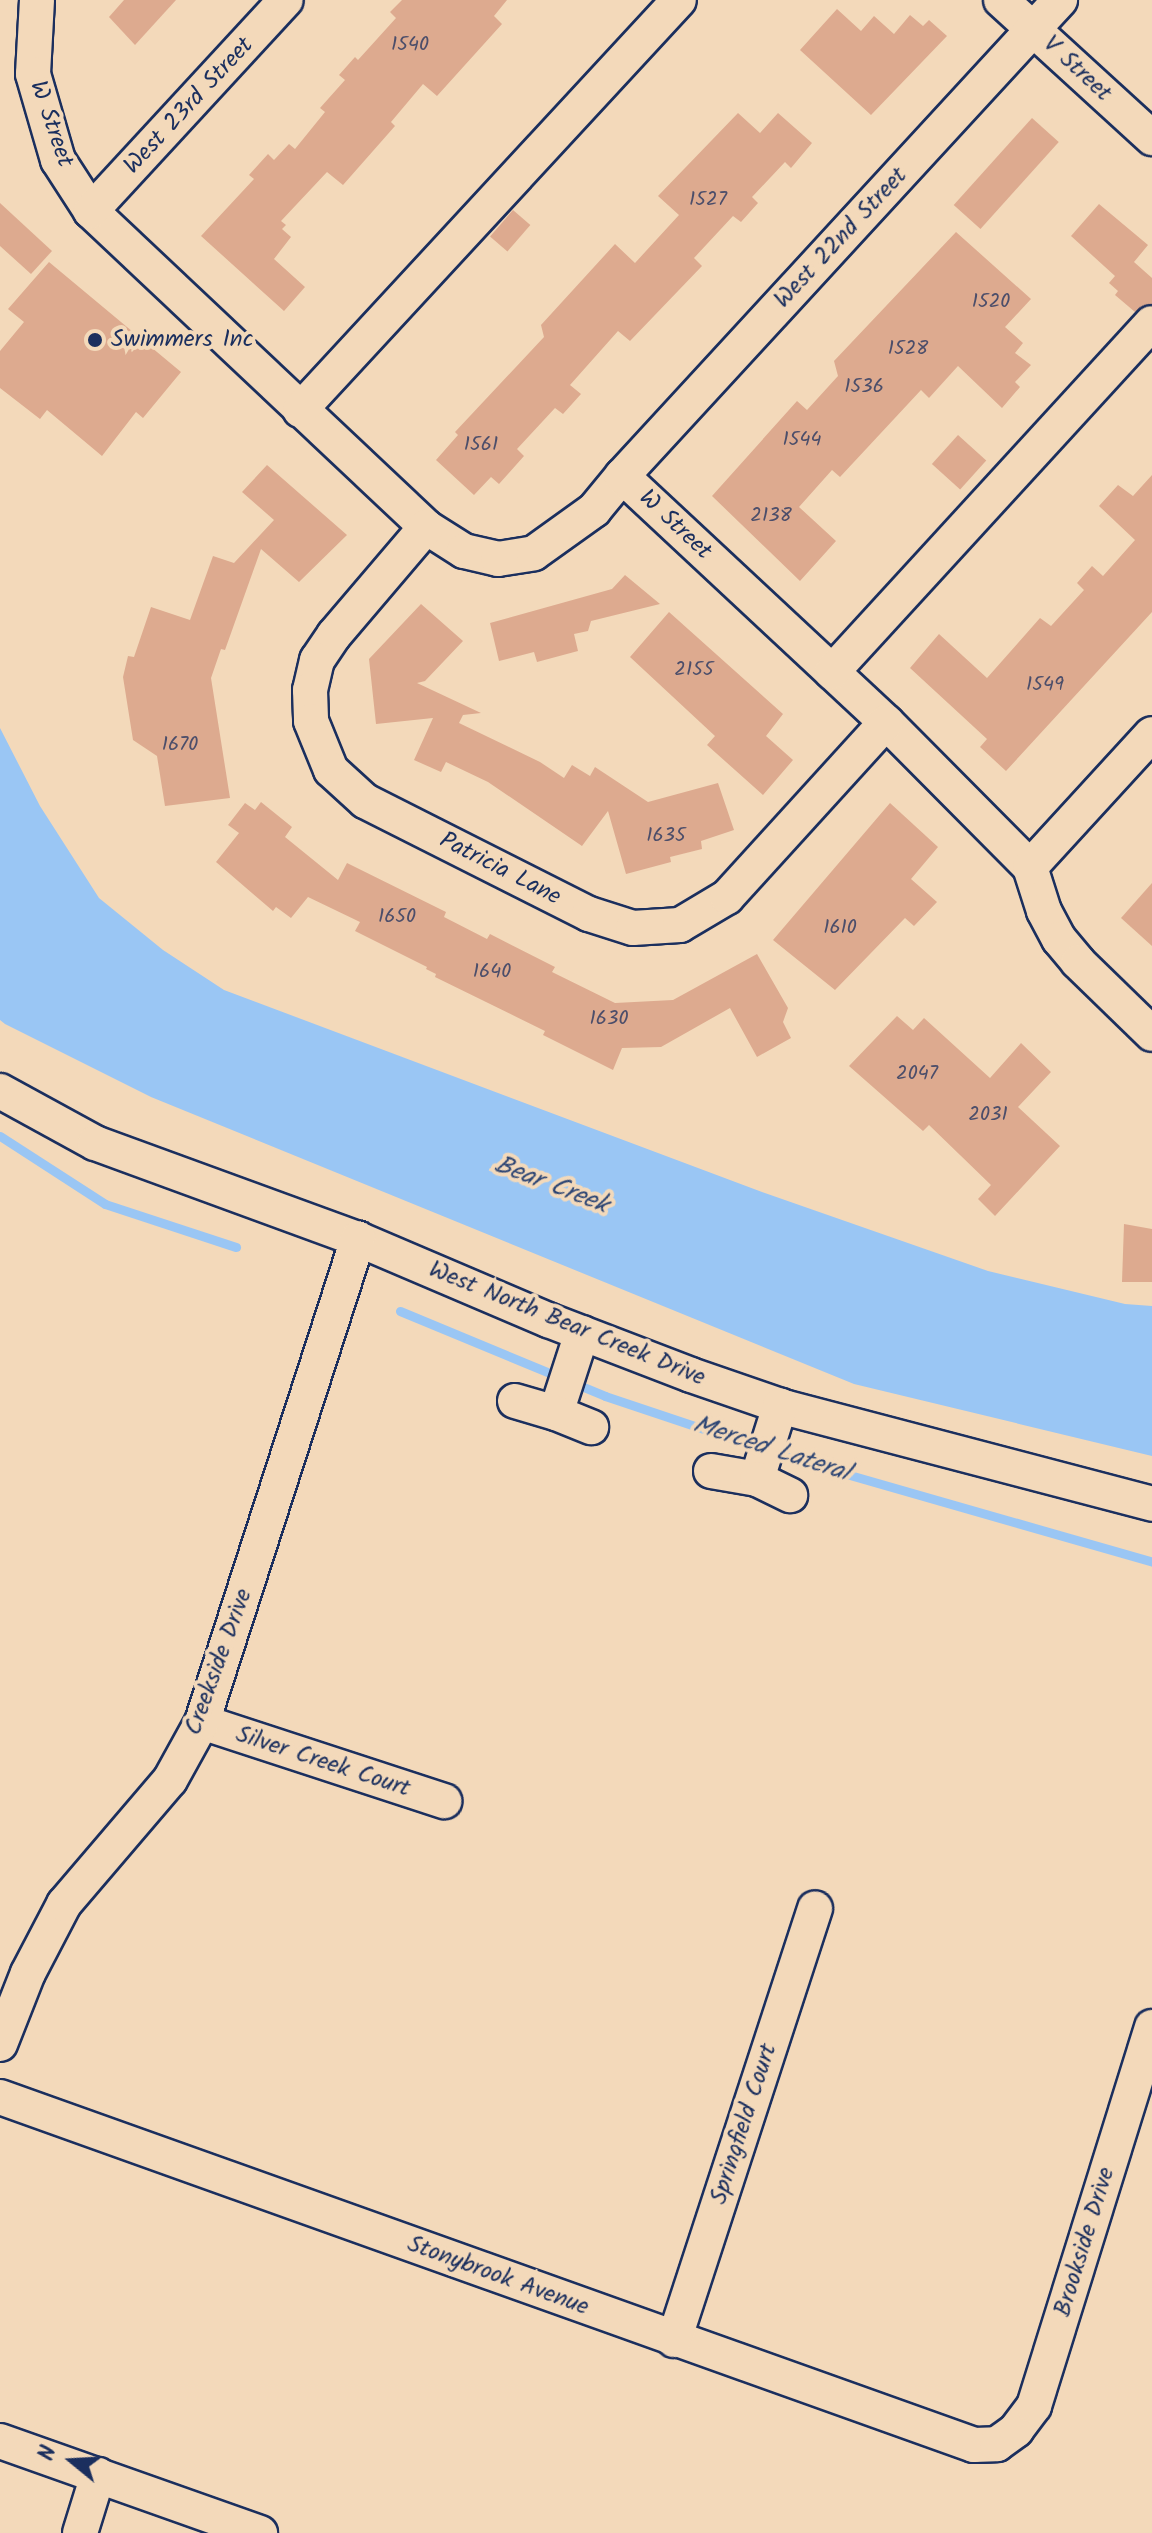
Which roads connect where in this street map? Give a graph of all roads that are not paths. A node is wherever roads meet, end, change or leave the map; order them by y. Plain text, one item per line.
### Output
1 (37, 0) edge
2 (286, 0) edge
3 (679, 0) edge
4 (1001, 0) edge
5 (1060, 0) edge
6 (1033, 29) junction
7 (1152, 138) edge
8 (91, 211) junction
9 (1152, 323) edge
10 (300, 410) junction
11 (622, 476) junction
12 (426, 527) junction
13 (832, 672) junction
14 (886, 722) junction
15 (1152, 734) edge
16 (1030, 867) junction
17 (1152, 1034) edge
18 (0, 1091) edge
19 (358, 1239) junction
20 (582, 1333) junction
21 (563, 1393) junction
22 (515, 1401) dead end
23 (776, 1420) junction
24 (591, 1427) dead end
25 (711, 1471) dead end
26 (759, 1475) junction
27 (790, 1495) dead end
28 (1152, 1504) edge
29 (202, 1722) junction
30 (444, 1801) dead end
31 (815, 1908) dead end
32 (1152, 2027) edge
33 (0, 2044) edge
34 (0, 2097) edge
35 (674, 2340) junction
36 (0, 2441) edge
37 (997, 2444) joint
38 (98, 2475) junction
39 (80, 2533) edge
40 (260, 2533) edge

1 - 8 street, W Street
2 - 8 street, West 23rd Street
3 - 10 street
4 - 6 street, V Street
5 - 6 street, West 22nd Street
6 - 7 street, V Street
6 - 11 street, West 22nd Street
8 - 10 street, W Street
9 - 13 street
10 - 12 street, W Street
11 - 12 street, W Street
11 - 13 street, W Street
12 - 14 street, Patricia Lane
13 - 14 street, W Street
14 - 16 street, W Street
15 - 16 street
16 - 17 street, W Street
18 - 19 street, West North Bear Creek Drive
19 - 20 street, West North Bear Creek Drive
19 - 29 street, Creekside Drive
20 - 21 street
20 - 23 street, West North Bear Creek Drive
21 - 22 street
21 - 24 street
23 - 26 street
23 - 28 street, West North Bear Creek Drive
25 - 26 street
26 - 27 street
29 - 30 street, Silver Creek Court
29 - 33 street, Creekside Drive
31 - 35 street, Springfield Court
32 - 37 street, Brookside Drive
34 - 35 street, Stonybrook Avenue
35 - 37 street, Stonybrook Avenue
36 - 38 street
38 - 39 street
38 - 40 street

